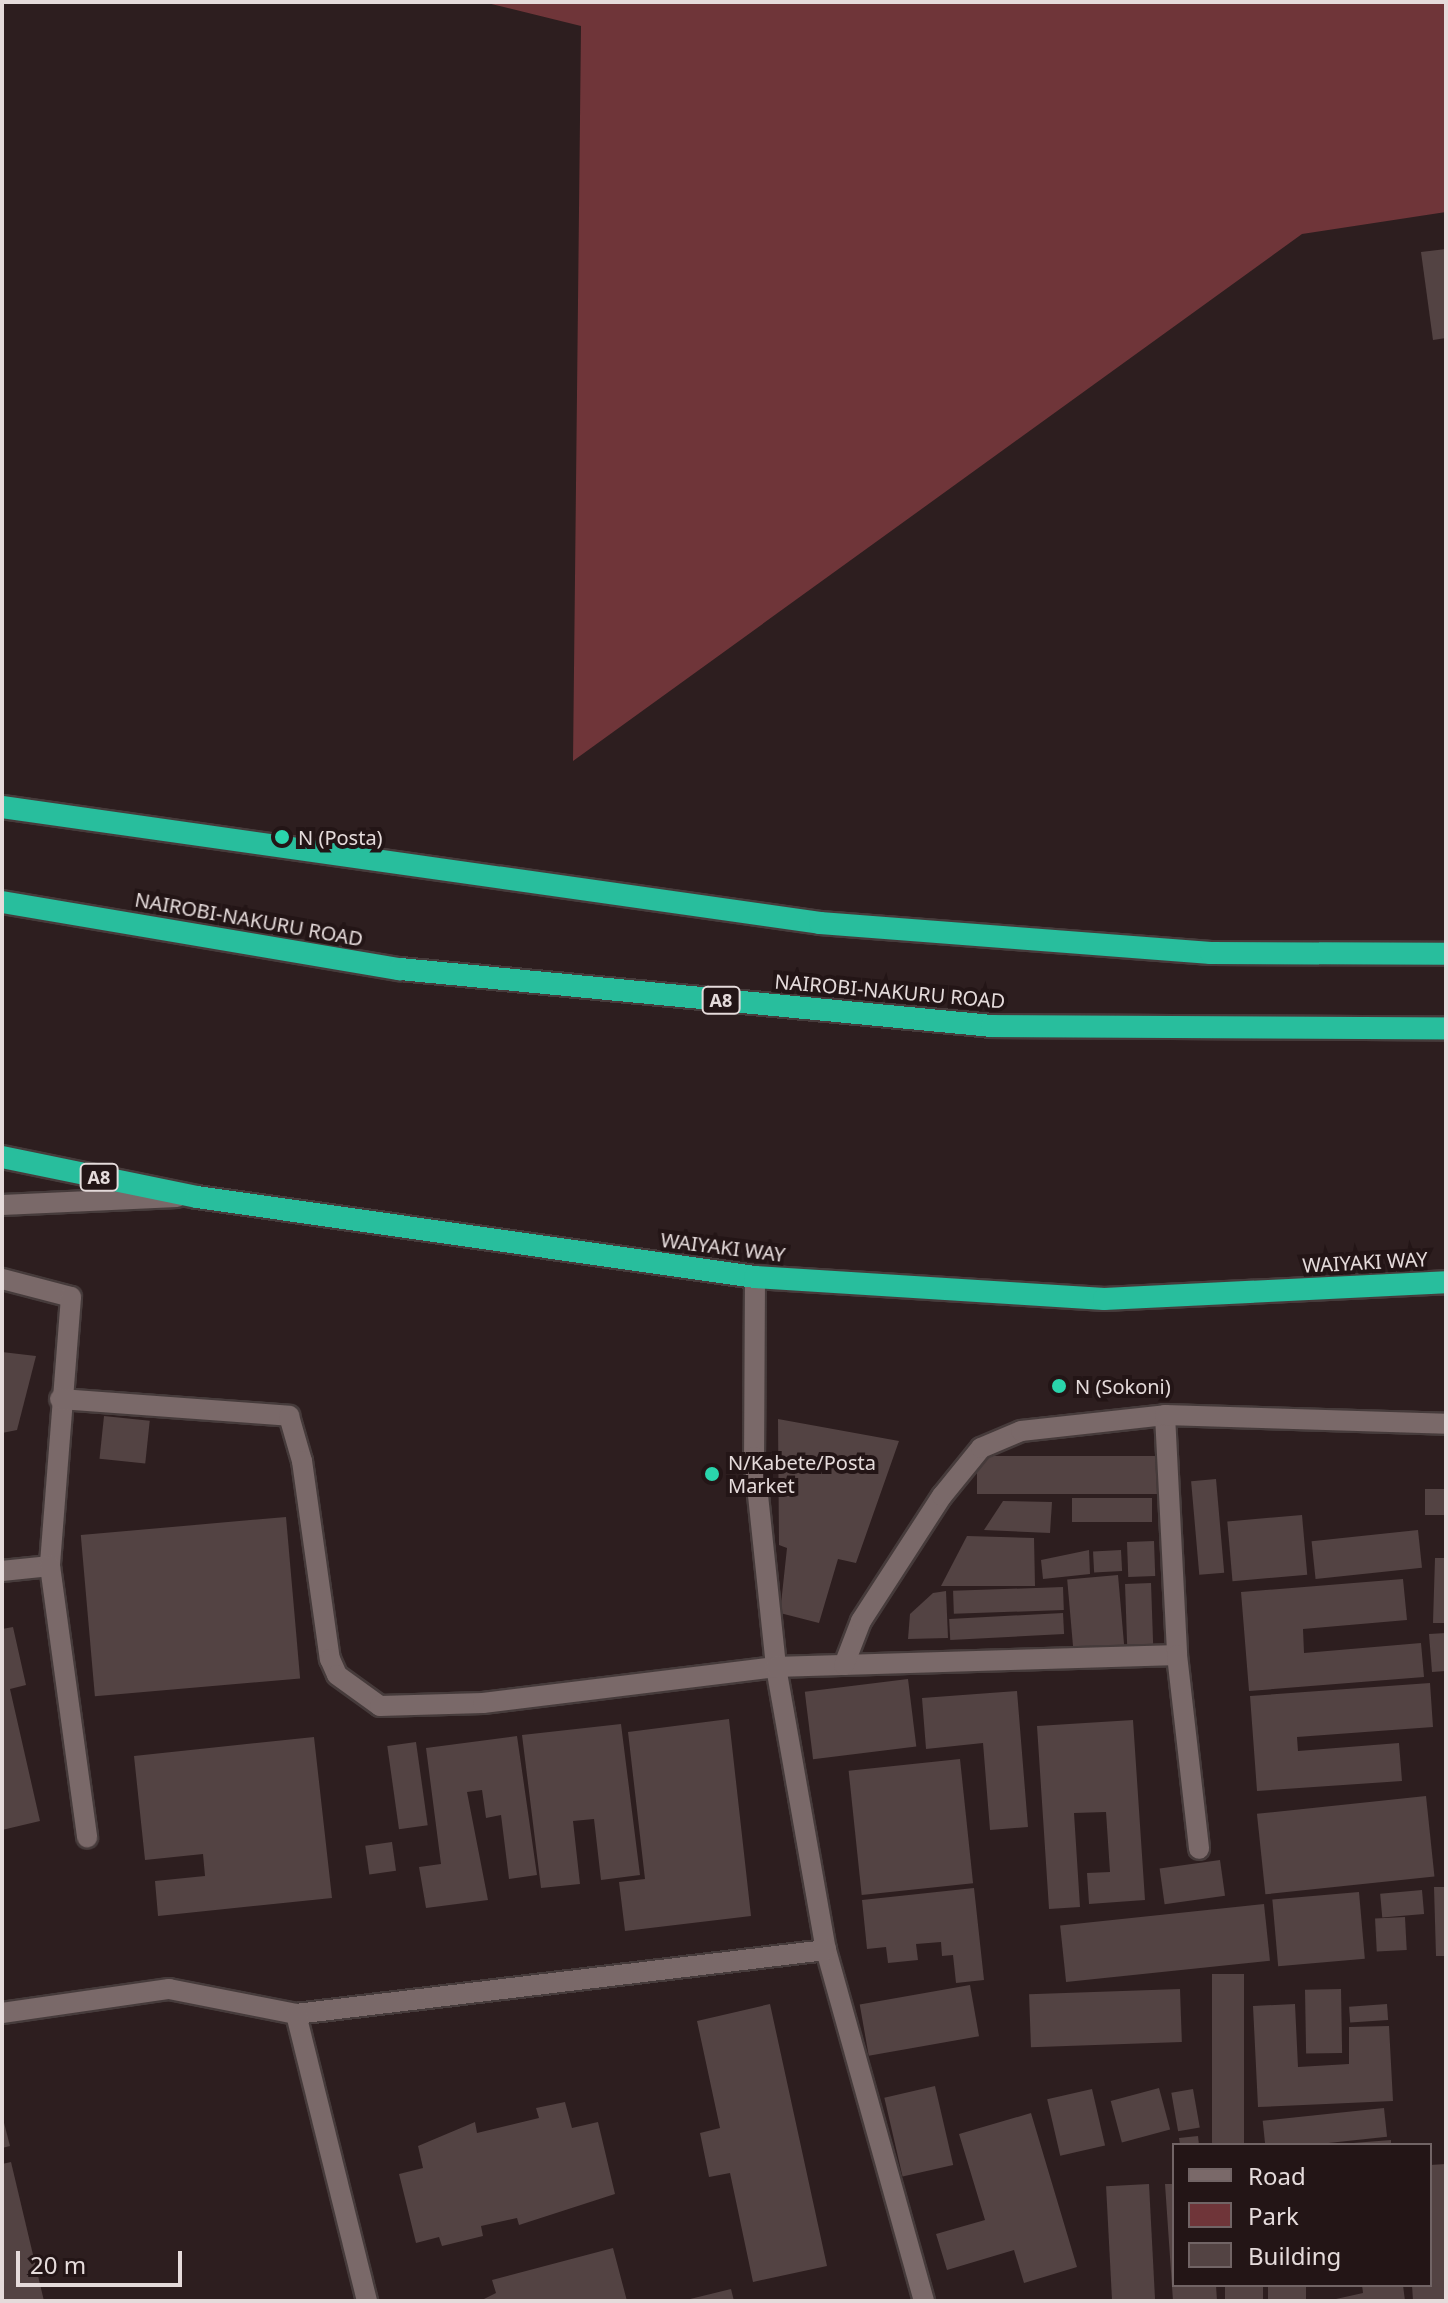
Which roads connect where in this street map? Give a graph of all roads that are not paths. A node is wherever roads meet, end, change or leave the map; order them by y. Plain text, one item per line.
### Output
1 (2, 807) edge
2 (2, 902) edge
3 (1446, 954) edge
4 (1446, 1028) edge
5 (2, 1157) edge
6 (197, 1197) junction
7 (2, 1205) edge
8 (755, 1277) junction
9 (2, 1279) edge
10 (1446, 1282) edge
11 (60, 1399) junction
12 (1165, 1415) junction
13 (1446, 1424) edge
14 (50, 1566) junction
15 (2, 1571) edge
16 (1177, 1655) junction
17 (844, 1665) junction
18 (776, 1667) junction
19 (87, 1837) dead end
20 (1199, 1849) dead end
21 (826, 1950) junction
22 (2, 2013) edge
23 (296, 2014) junction
24 (367, 2301) edge
25 (924, 2301) edge

1 - 3 highway
2 - 4 highway, NAIROBI-NAKURU ROAD / A8
5 - 6 highway, WAIYAKI WAY / A8
6 - 7 street
6 - 8 highway, WAIYAKI WAY / A8
8 - 10 highway, WAIYAKI WAY / A8
8 - 18 street
9 - 11 street
11 - 14 street
11 - 18 street
12 - 13 street
12 - 16 street
12 - 17 street
14 - 15 street
14 - 19 street
16 - 17 street
16 - 20 street
17 - 18 street
18 - 21 street
21 - 23 street
21 - 25 street
22 - 23 street
23 - 24 street

